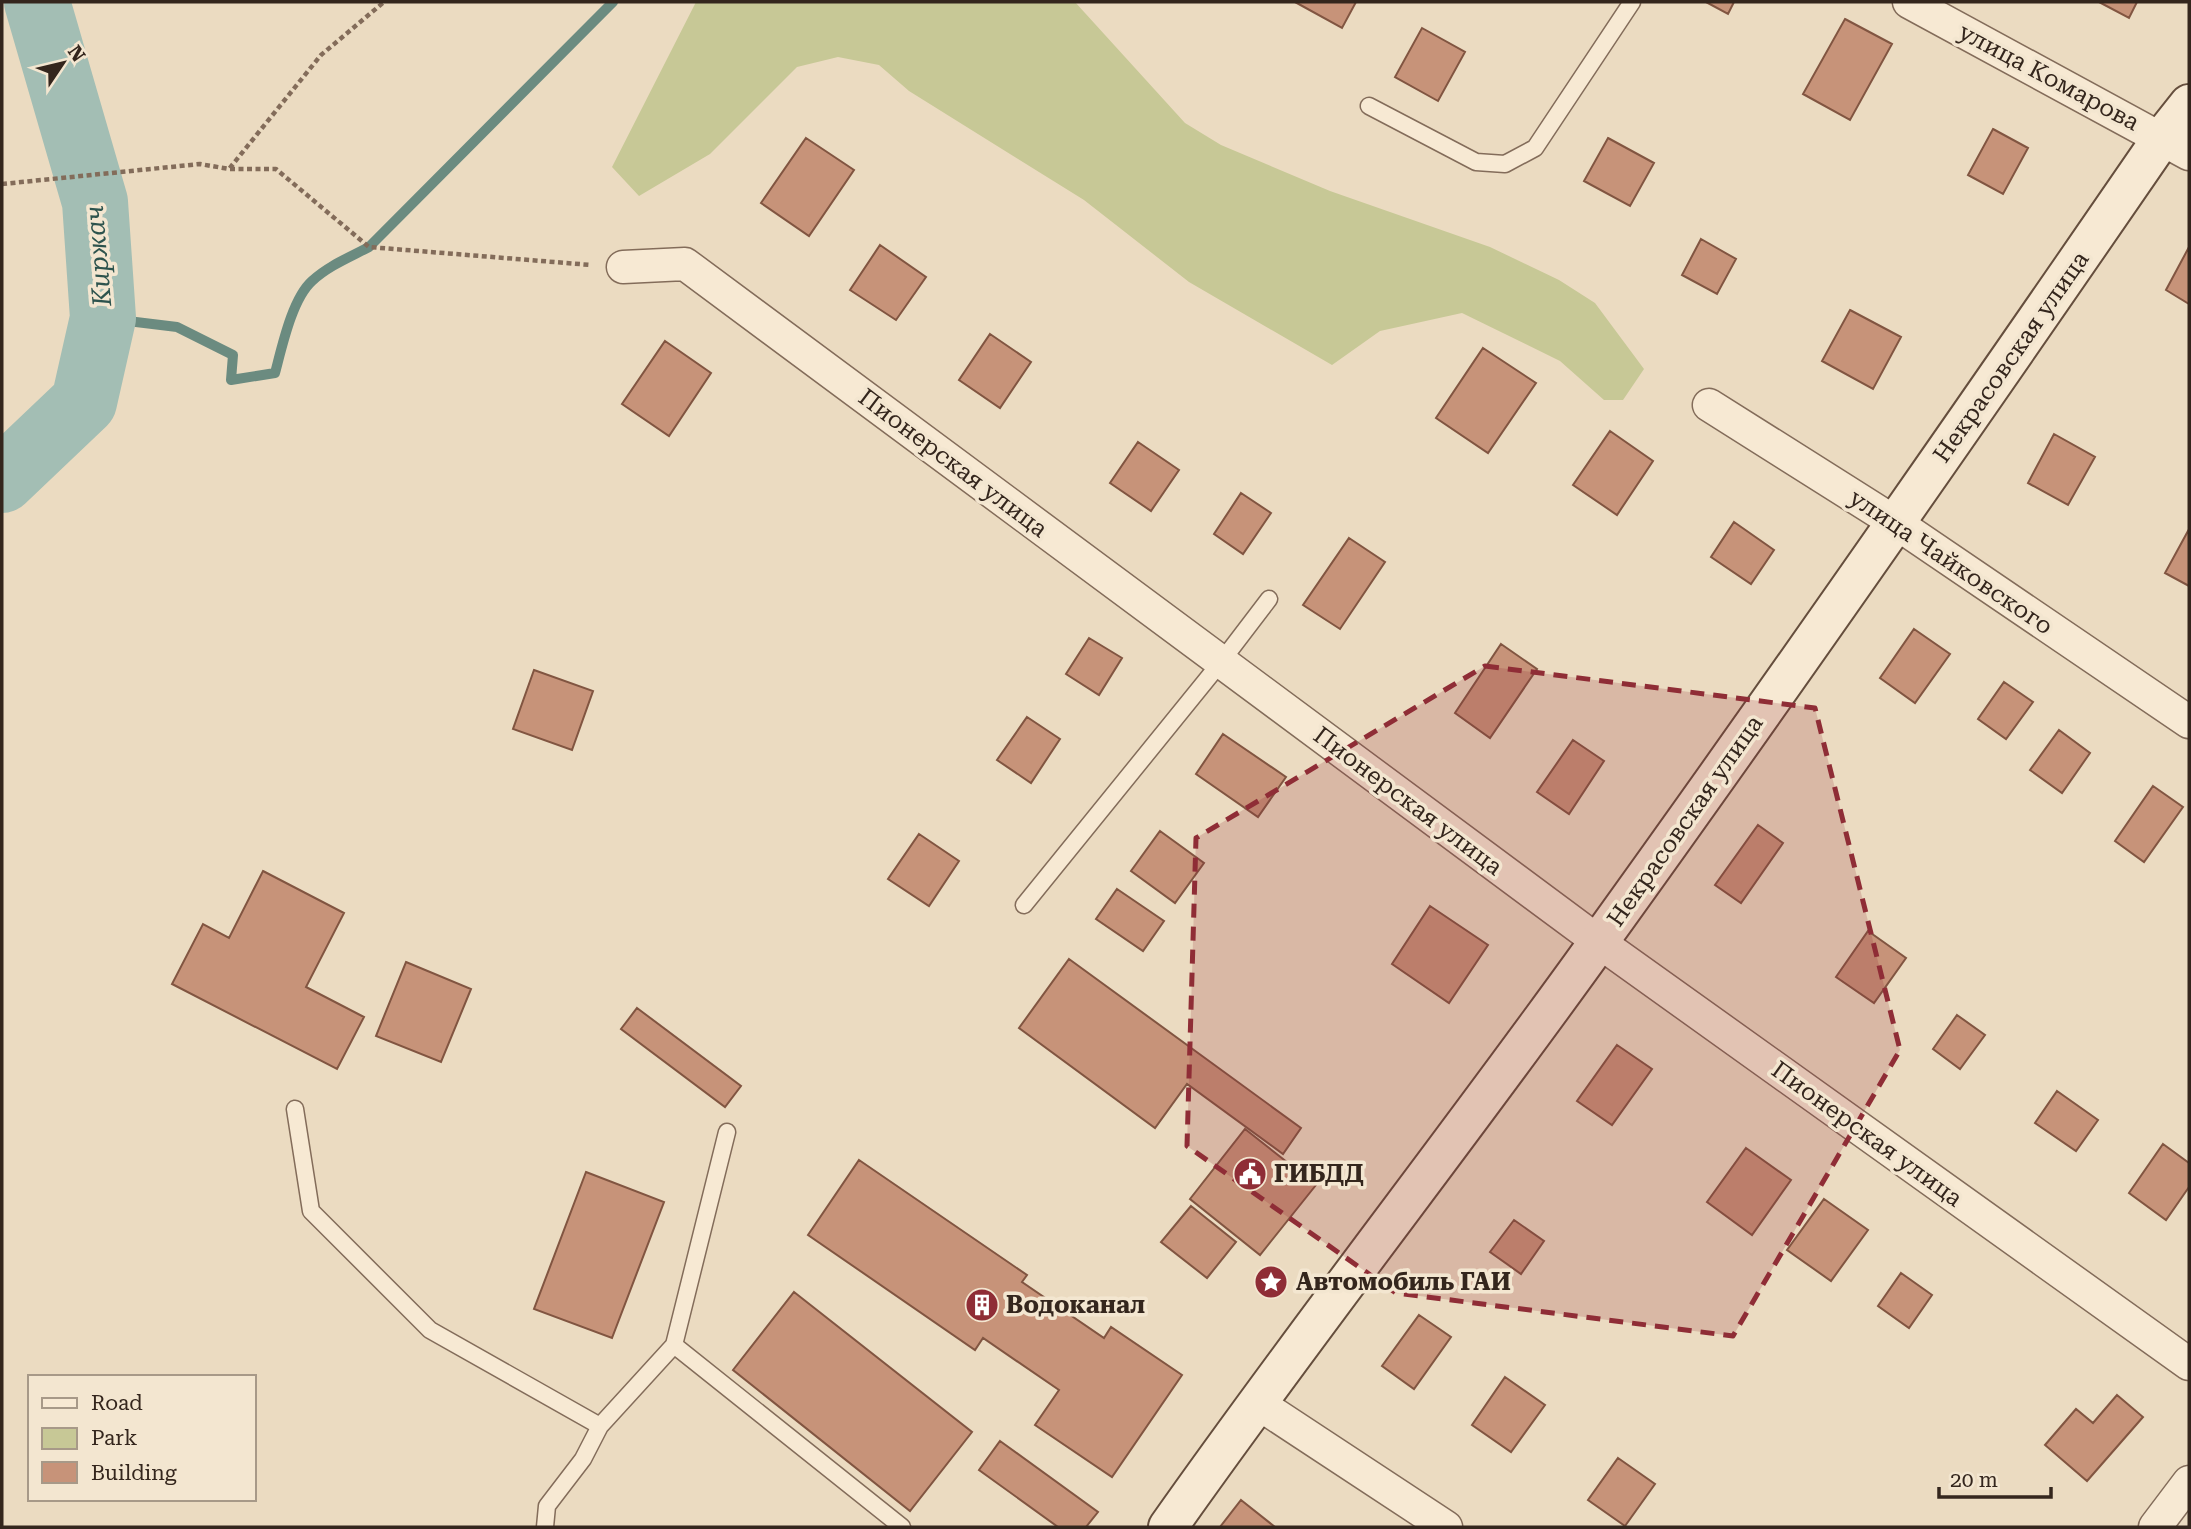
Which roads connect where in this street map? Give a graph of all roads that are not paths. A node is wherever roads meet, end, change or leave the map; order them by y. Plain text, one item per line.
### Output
1 (1632, 2) edge
2 (1909, 2) edge
3 (2189, 104) edge
4 (1369, 106) dead end
5 (2176, 146) edge
6 (623, 267) road end
7 (1709, 405) dead end
8 (1896, 523) junction
9 (1269, 598) dead end
10 (1221, 662) junction
11 (2189, 722) edge
12 (1024, 905) dead end
13 (1598, 943) junction
14 (295, 1109) dead end
15 (727, 1132) dead end
16 (674, 1345) junction
17 (2189, 1364) edge
18 (1256, 1402) junction
19 (600, 1426) junction
20 (2189, 1482) edge
21 (545, 1527) edge
22 (902, 1527) edge
23 (1168, 1527) edge
24 (1447, 1527) edge
25 (2155, 1527) edge

1 - 4 lane
2 - 5 street, улица Комарова
3 - 5 street, Некрасовская улица
5 - 8 street, Некрасовская улица
6 - 10 street, Пионерская улица
7 - 8 street, улица Чайковского
8 - 11 street, улица Чайковского
8 - 13 street, Некрасовская улица
9 - 10 lane
10 - 12 lane
10 - 13 street, Пионерская улица
13 - 17 street, Пионерская улица
13 - 18 street, Некрасовская улица
14 - 19 lane
15 - 16 lane
16 - 19 lane
16 - 22 lane
18 - 23 street, Некрасовская улица
18 - 24 street
19 - 21 lane
20 - 25 street

